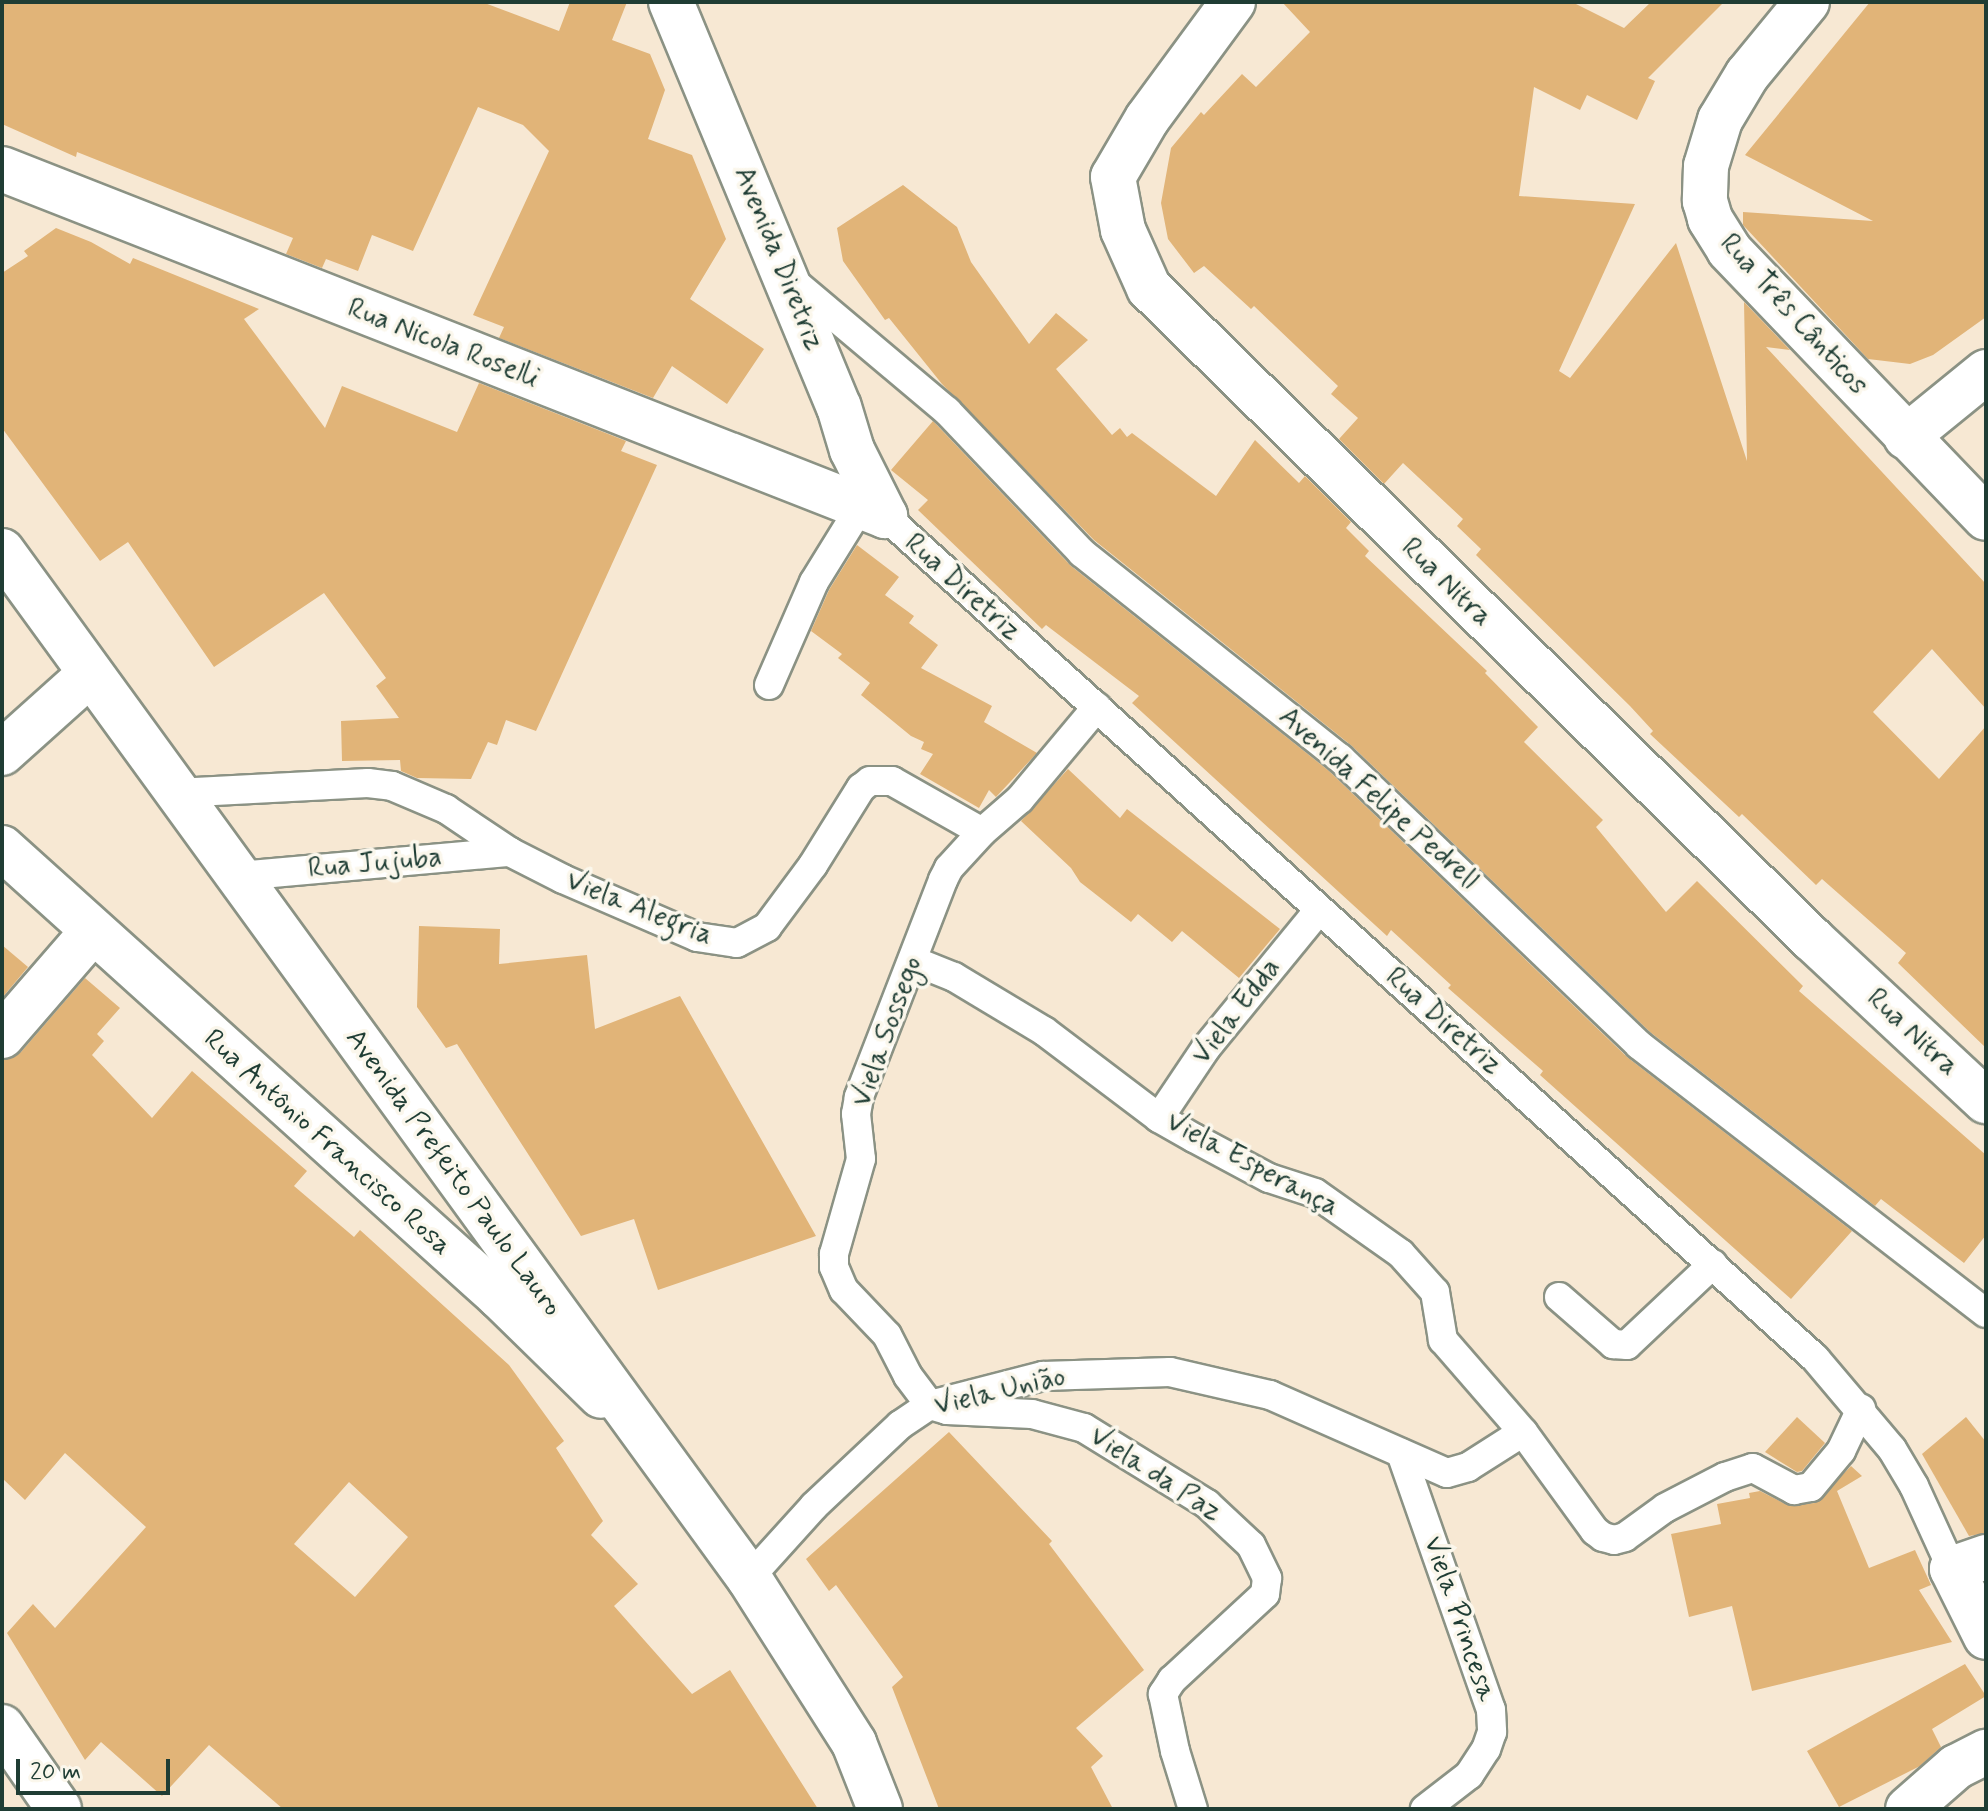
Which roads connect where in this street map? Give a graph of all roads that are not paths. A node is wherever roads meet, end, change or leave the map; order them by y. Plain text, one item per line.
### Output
1 (671, 2) edge
2 (1233, 2) edge
3 (1807, 2) edge
4 (2, 169) edge
5 (782, 272) junction
6 (1986, 372) edge
7 (1906, 437) junction
8 (873, 511) junction
9 (1986, 518) edge
10 (2, 551) edge
11 (89, 675) junction
12 (769, 685) dead end
13 (1097, 707) junction
14 (2, 753) edge
15 (176, 793) junction
16 (982, 832) junction
17 (2, 848) edge
18 (510, 852) junction
19 (239, 876) junction
20 (1319, 910) junction
21 (92, 932) junction
22 (914, 961) junction
23 (2, 1036) edge
24 (1986, 1101) edge
25 (1159, 1118) junction
26 (1713, 1264) junction
27 (1559, 1297) dead end
28 (1986, 1313) edge
29 (930, 1405) junction
30 (1861, 1409) junction
31 (1523, 1432) junction
32 (648, 1443) junction
33 (1401, 1453) junction
34 (1969, 1563) edge
35 (749, 1578) junction
36 (1986, 1637) edge
37 (2, 1727) edge
38 (1986, 1752) edge
39 (59, 1809) edge
40 (880, 1809) edge
41 (1193, 1809) edge
42 (1425, 1809) edge
43 (1908, 1809) edge

1 - 5 street, Avenida Diretriz
2 - 24 street, Rua Nitra
3 - 7 street, Rua Três Cânticos
4 - 8 street, Rua Nicola Roselli
5 - 8 street, Avenida Diretriz
5 - 28 lane, Avenida Felipe Pedrell
6 - 7 street
7 - 9 street, Rua Três Cânticos
8 - 12 lane
8 - 13 lane, Rua Diretriz
10 - 11 street, Avenida Prefeito Paulo Lauro
11 - 14 street
11 - 15 street, Avenida Prefeito Paulo Lauro
13 - 16 lane
13 - 20 lane, Rua Diretriz
15 - 18 lane, Viela Alegria
15 - 19 street, Avenida Prefeito Paulo Lauro
16 - 18 lane, Viela Alegria
16 - 22 lane, Viela Sossego
17 - 21 street, Rua Antônio Francisco Rosa
18 - 19 lane, Rua Jujuba
19 - 32 street, Avenida Prefeito Paulo Lauro
20 - 25 lane, Viela Edda
20 - 26 lane, Rua Diretriz
21 - 23 street
21 - 32 street, Rua Antônio Francisco Rosa
22 - 25 lane, Viela Esperança
22 - 29 lane, Viela Sossego
25 - 31 lane, Viela Esperança
26 - 27 lane
26 - 30 lane, Rua Diretriz
29 - 33 lane, Viela União
29 - 35 lane, Viela União
29 - 41 lane, Viela da Paz
30 - 31 lane, Viela Esperança
30 - 34 lane, Rua Diretriz
31 - 33 lane, Viela União
32 - 35 street, Avenida Prefeito Paulo Lauro
33 - 42 lane, Viela Princesa
34 - 36 street
35 - 40 street, Avenida Prefeito Paulo Lauro
37 - 39 street
38 - 43 street

